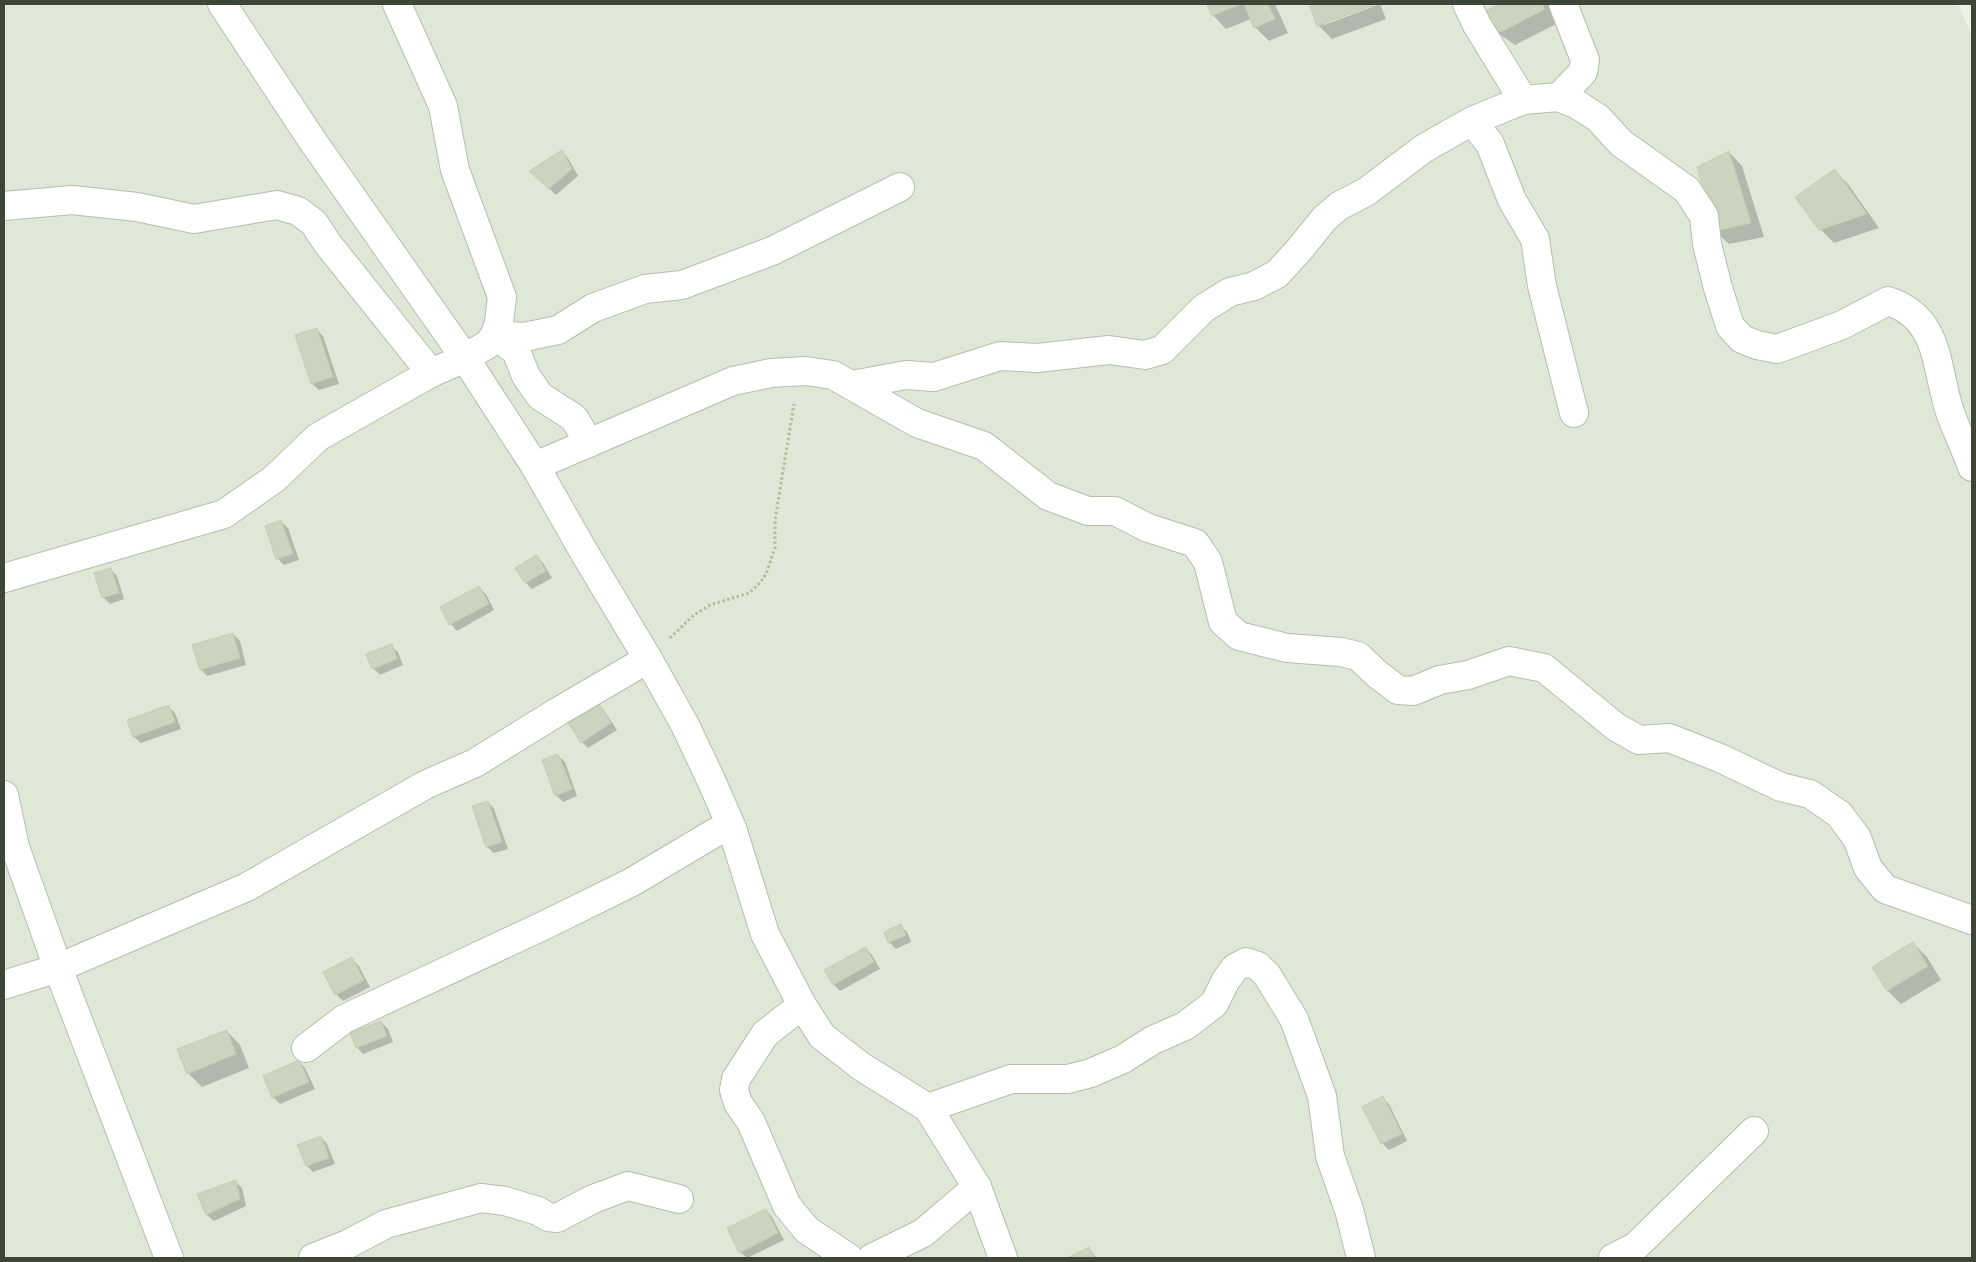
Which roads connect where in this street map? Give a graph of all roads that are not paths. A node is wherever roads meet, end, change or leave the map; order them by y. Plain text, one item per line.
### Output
1 (222, 4) edge
2 (397, 4) edge
3 (1467, 4) edge
4 (1563, 4) edge
5 (1559, 97) junction
6 (1523, 100) junction
7 (1472, 121) junction
8 (900, 187) dead end
9 (4, 206) edge
10 (495, 335) junction
11 (465, 358) junction
12 (431, 373) junction
13 (852, 385) junction
14 (1574, 413) dead end
15 (589, 443) junction
16 (536, 466) junction
17 (1972, 466) edge
18 (4, 578) edge
19 (648, 659) junction
20 (4, 795) edge
21 (732, 828) junction
22 (1972, 920) edge
23 (58, 968) junction
24 (4, 985) edge
25 (802, 1005) junction
26 (306, 1048) dead end
27 (928, 1108) junction
28 (1754, 1132) dead end
29 (977, 1187) junction
30 (679, 1199) dead end
31 (169, 1258) edge
32 (313, 1258) edge
33 (850, 1258) edge
34 (872, 1258) edge
35 (1003, 1258) edge
36 (1361, 1258) edge
37 (1613, 1258) edge

1 - 11 street
2 - 10 street
3 - 6 street
4 - 5 street
5 - 6 street
5 - 17 street
6 - 7 street
7 - 13 street
7 - 14 street
8 - 10 street
9 - 12 street
10 - 11 street
10 - 15 street
11 - 12 street
11 - 16 street
12 - 18 street
13 - 15 street
13 - 22 street
15 - 16 street
16 - 19 street
19 - 21 street
19 - 23 street
20 - 23 street
21 - 25 street
21 - 26 street
23 - 24 street
23 - 31 street
25 - 27 street
25 - 33 street
27 - 29 street
27 - 36 street
28 - 37 street
29 - 34 street
29 - 35 street
30 - 32 street

